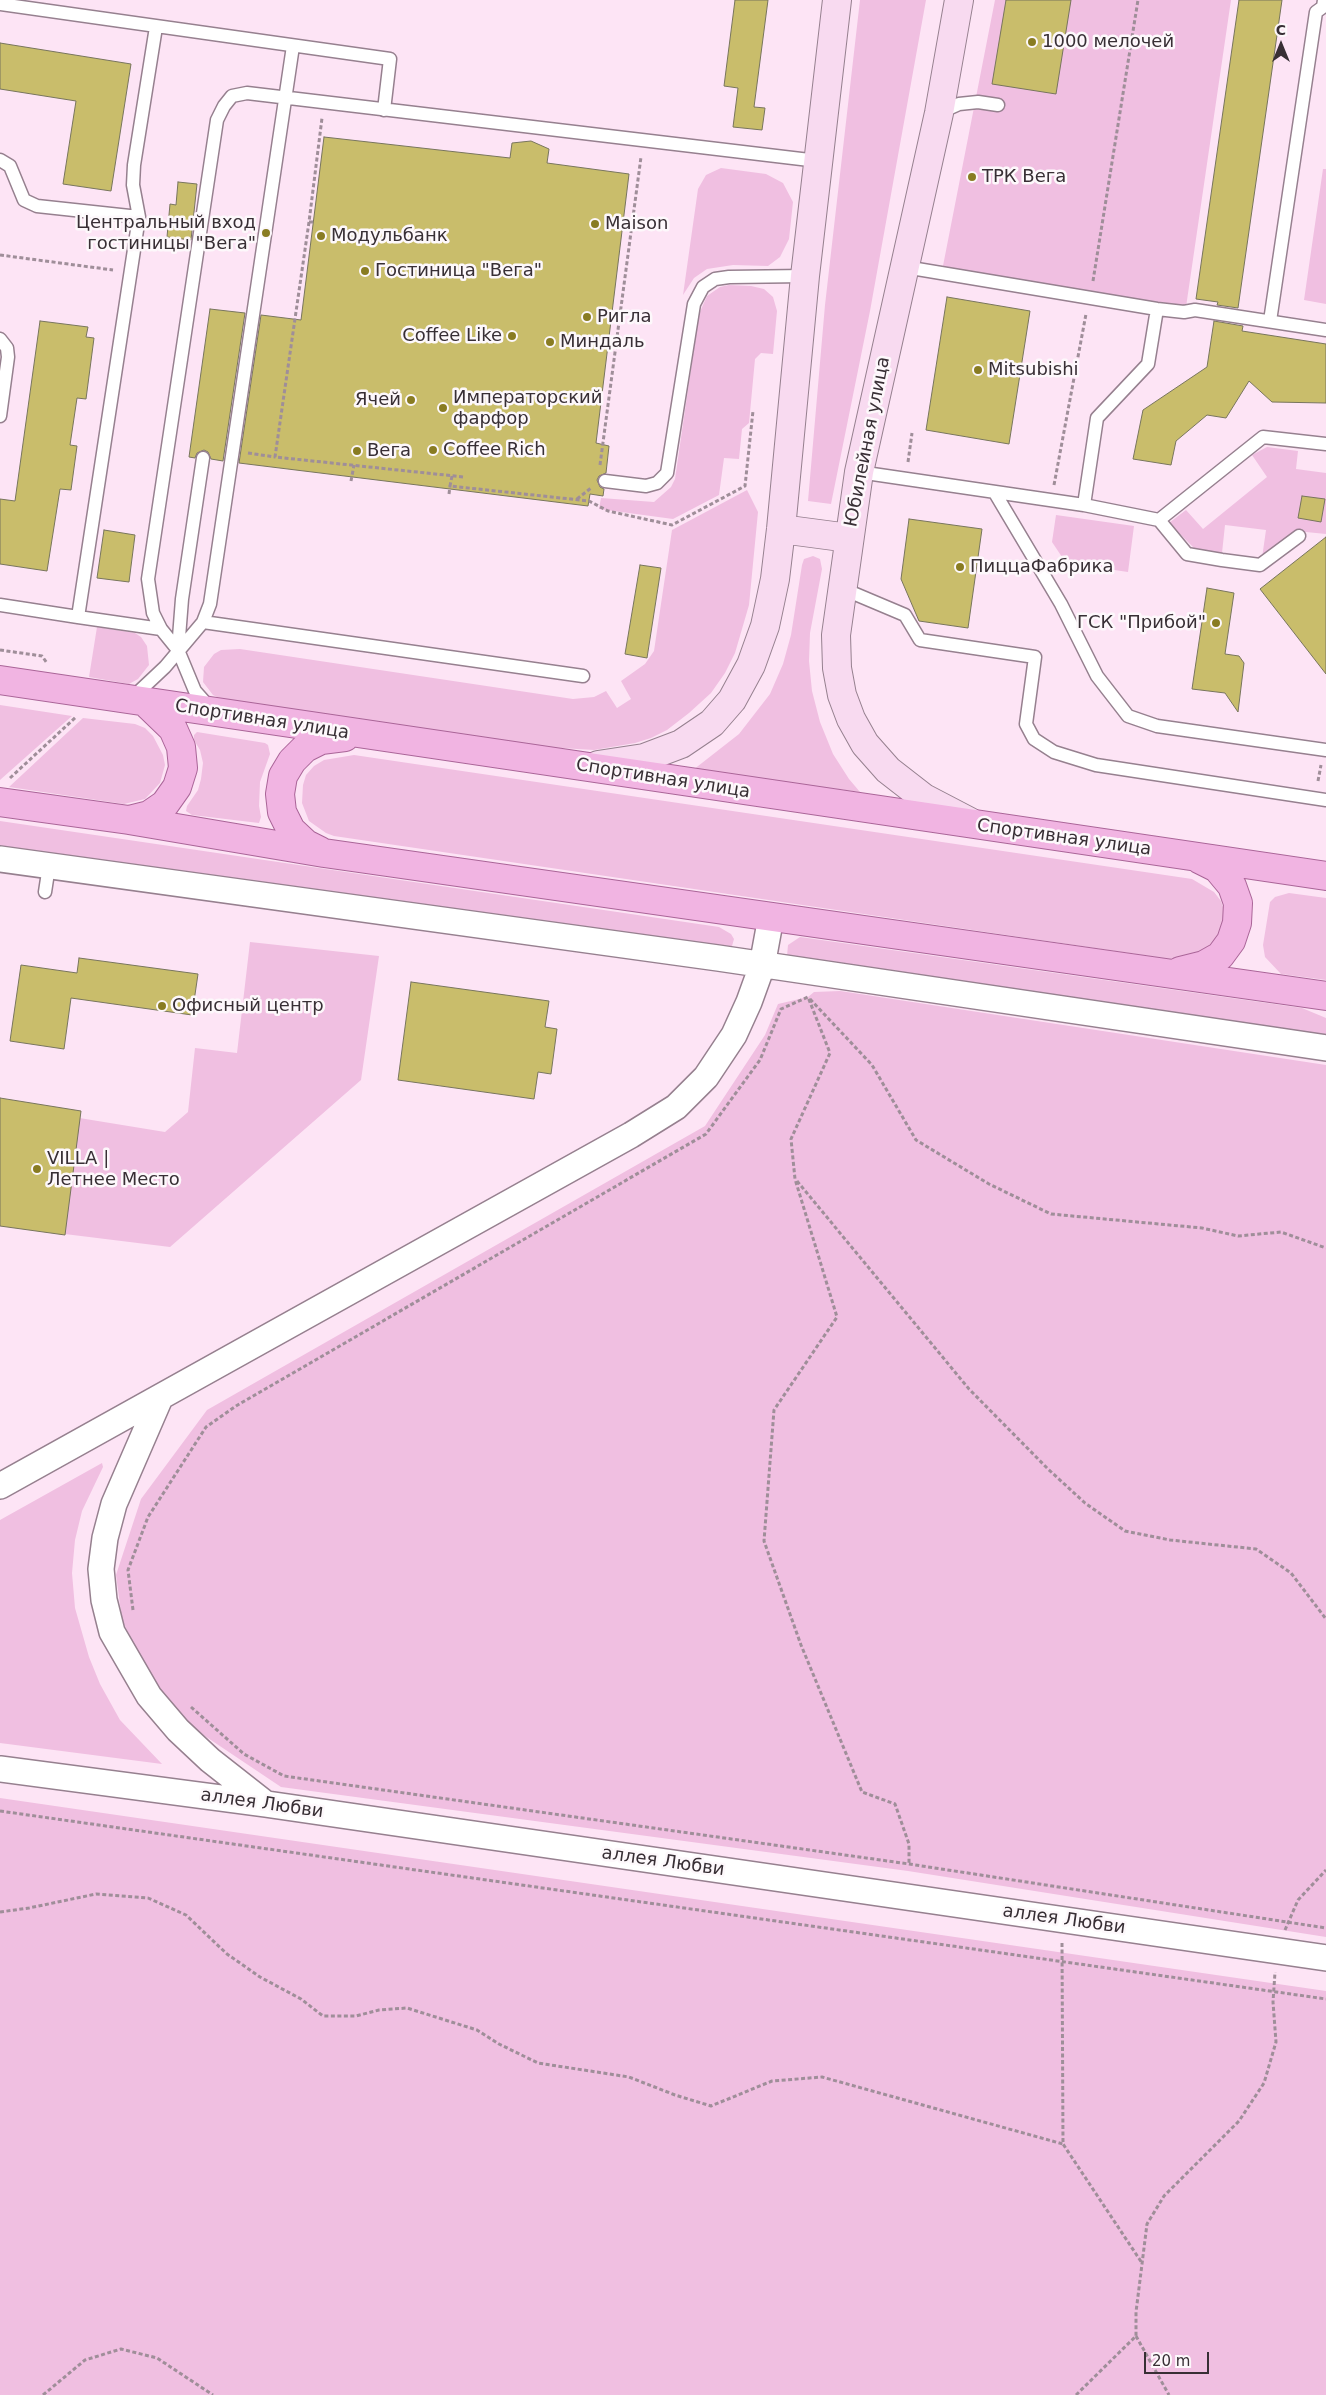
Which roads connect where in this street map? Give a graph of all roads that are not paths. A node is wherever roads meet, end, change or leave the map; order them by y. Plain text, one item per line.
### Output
1 (837, 0) edge
2 (959, 0) edge
3 (1324, 0) edge
4 (0, 4) edge
5 (54, 6) edge
6 (156, 27) junction
7 (293, 46) junction
8 (286, 98) junction
9 (998, 105) dead end
10 (384, 110) junction
11 (939, 113) junction
12 (0, 160) edge
13 (818, 161) junction
14 (139, 217) junction
15 (905, 267) junction
16 (805, 276) junction
17 (1157, 309) junction
18 (1270, 321) junction
19 (1326, 330) edge
20 (0, 339) edge
21 (0, 416) edge
22 (1326, 442) edge
23 (203, 458) dead end
24 (859, 472) junction
25 (600, 479) road end
26 (994, 492) junction
27 (1084, 505) junction
28 (1159, 520) junction
29 (781, 529) junction
30 (1299, 536) dead end
31 (849, 538) junction
32 (841, 588) junction
33 (0, 605) edge
34 (78, 617) junction
35 (203, 622) junction
36 (161, 629) junction
37 (178, 650) junction
38 (583, 676) dead end
39 (0, 680) edge
40 (138, 701) junction
41 (214, 712) junction
42 (368, 736) junction
43 (1325, 750) edge
44 (586, 767) junction
45 (4, 791) edge
46 (1320, 799) edge
47 (129, 820) junction
48 (978, 826) junction
49 (324, 853) junction
50 (1196, 857) junction
51 (0, 859) edge
52 (49, 866) junction
53 (1326, 876) edge
54 (45, 892) dead end
55 (771, 916) junction
56 (762, 966) junction
57 (1174, 973) junction
58 (1326, 996) edge
59 (1326, 1048) edge
60 (160, 1398) junction
61 (0, 1486) edge
62 (0, 1769) edge
63 (266, 1804) junction
64 (1326, 1958) edge

1 - 13 main road
2 - 11 main road, Юбилейная улица
3 - 18 lane
4 - 5 lane
5 - 6 lane
6 - 7 lane
6 - 14 lane
7 - 8 lane
7 - 10 lane
8 - 10 lane
8 - 35 lane
8 - 36 lane
9 - 11 lane
10 - 13 lane
11 - 15 main road, Юбилейная улица
12 - 14 lane
13 - 16 main road
14 - 34 lane
15 - 17 lane
15 - 24 main road, Юбилейная улица
16 - 25 lane
16 - 29 main road
17 - 18 lane
17 - 27 lane
18 - 19 lane
20 - 21 lane
22 - 28 lane
23 - 37 lane
24 - 26 lane
24 - 31 main road, Юбилейная улица
26 - 27 lane
26 - 43 lane
27 - 28 lane
28 - 30 lane
29 - 31 main road
29 - 44 main road
31 - 32 main road, Юбилейная улица
32 - 46 lane
32 - 48 main road, Юбилейная улица
33 - 34 lane
34 - 36 lane
35 - 37 lane
35 - 38 lane
36 - 37 lane
37 - 40 lane
37 - 41 lane
39 - 40 main road, Спортивная улица
40 - 41 main road, Спортивная улица
40 - 47 main road
41 - 42 main road, Спортивная улица
42 - 44 main road, Спортивная улица
42 - 49 main road
44 - 48 main road, Спортивная улица
45 - 47 main road
47 - 49 main road
48 - 50 main road, Спортивная улица
49 - 55 main road
50 - 53 main road, Спортивная улица
50 - 57 main road
51 - 52 street
52 - 54 lane
52 - 56 street
55 - 56 street
55 - 57 main road
56 - 59 street
56 - 60 street
57 - 58 main road
60 - 61 street
60 - 63 street
62 - 63 street, аллея Любви
63 - 64 street, аллея Любви

